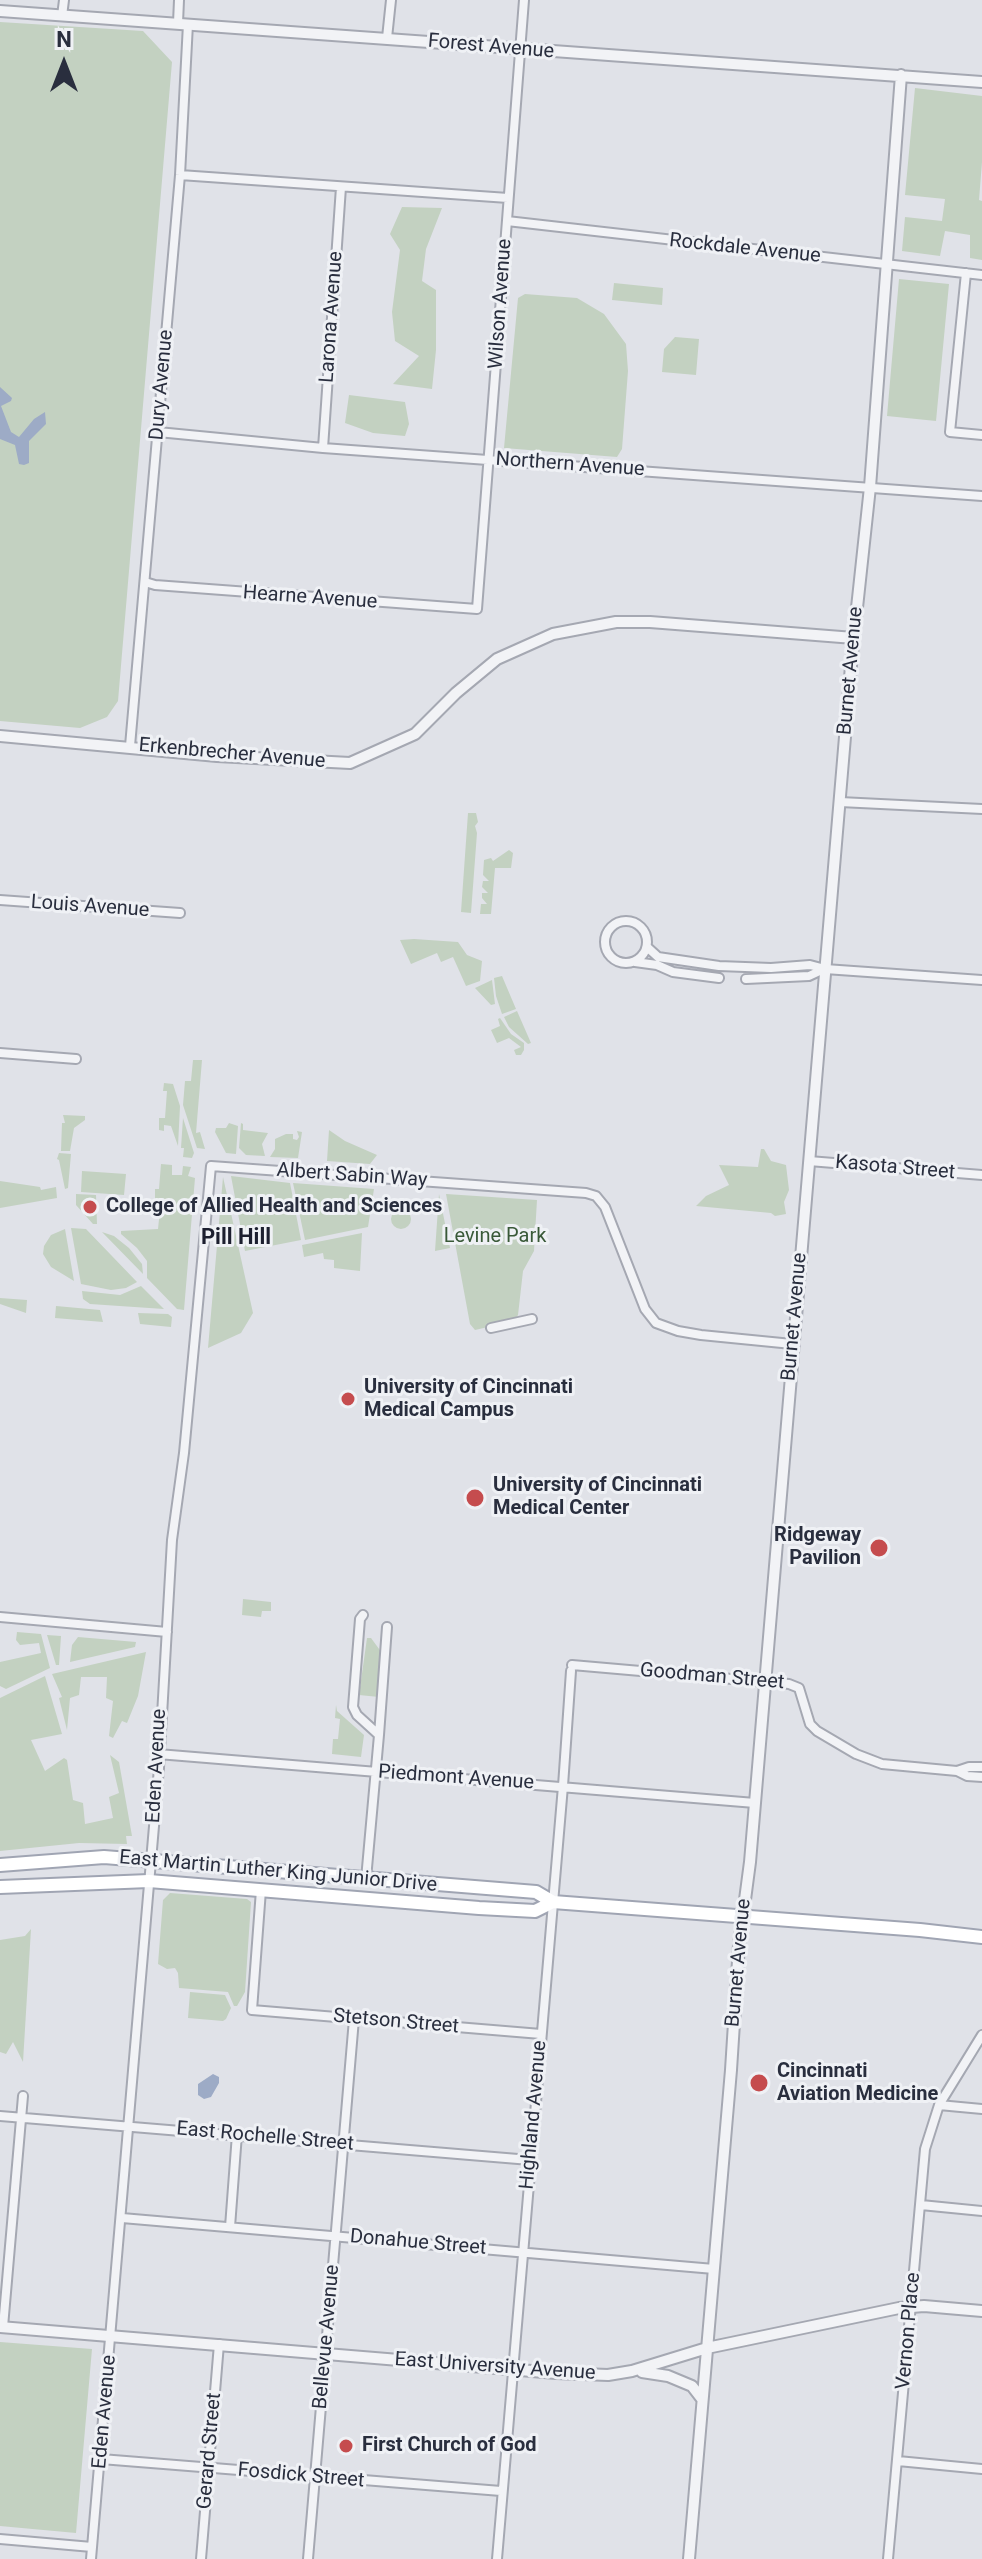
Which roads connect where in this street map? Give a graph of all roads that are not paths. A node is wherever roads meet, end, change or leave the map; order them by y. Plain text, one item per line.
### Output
1 (64, 0) edge
2 (179, 0) edge
3 (391, 0) edge
4 (524, 0) edge
5 (0, 11) edge
6 (62, 16) junction
7 (183, 23) junction
8 (387, 38) junction
9 (520, 50) junction
10 (901, 75) junction
11 (982, 82) edge
12 (180, 175) junction
13 (341, 187) junction
14 (508, 198) junction
15 (507, 221) junction
16 (885, 265) junction
17 (966, 273) junction
18 (982, 275) edge
19 (158, 432) junction
20 (982, 435) edge
21 (323, 448) junction
22 (489, 459) junction
23 (870, 487) junction
24 (982, 496) edge
25 (145, 582) junction
26 (477, 609) joint
27 (854, 638) junction
28 (0, 736) edge
29 (130, 746) junction
30 (840, 802) junction
31 (982, 809) edge
32 (0, 900) edge
33 (180, 913) dead end
34 (647, 947) junction
35 (634, 962) junction
36 (825, 969) junction
37 (719, 978) dead end
38 (746, 979) dead end
39 (982, 980) edge
40 (0, 1053) edge
41 (76, 1059) dead end
42 (809, 1161) junction
43 (211, 1166) joint
44 (982, 1175) edge
45 (532, 1319) dead end
46 (491, 1328) dead end
47 (792, 1344) junction
48 (363, 1615) dead end
49 (0, 1617) edge
50 (387, 1627) dead end
51 (167, 1632) junction
52 (571, 1668) joint
53 (765, 1681) junction
54 (379, 1735) junction
55 (158, 1754) junction
56 (982, 1767) edge
57 (957, 1771) junction
58 (375, 1772) junction
59 (982, 1777) edge
60 (563, 1786) junction
61 (755, 1803) junction
62 (151, 1860) junction
63 (0, 1865) edge
64 (366, 1879) junction
65 (149, 1881) junction
66 (0, 1887) edge
67 (261, 1890) junction
68 (553, 1902) junction
69 (741, 1917) junction
70 (982, 1937) edge
71 (354, 2019) junction
72 (541, 2034) junction
73 (982, 2035) edge
74 (23, 2096) dead end
75 (939, 2105) junction
76 (982, 2109) edge
77 (0, 2116) edge
78 (21, 2118) junction
79 (129, 2126) junction
80 (237, 2134) junction
81 (345, 2143) junction
82 (530, 2160) junction
83 (921, 2205) junction
84 (982, 2211) edge
85 (122, 2218) junction
86 (230, 2227) junction
87 (337, 2237) junction
88 (522, 2252) junction
89 (714, 2269) junction
90 (912, 2306) junction
91 (982, 2311) edge
92 (2, 2327) edge
93 (111, 2336) junction
94 (219, 2344) junction
95 (707, 2348) junction
96 (325, 2353) junction
97 (512, 2369) junction
98 (632, 2371) junction
99 (702, 2399) junction
100 (101, 2459) junction
101 (898, 2461) junction
102 (209, 2468) junction
103 (982, 2469) edge
104 (314, 2477) junction
105 (501, 2491) junction
106 (0, 2539) edge
107 (92, 2547) junction
108 (91, 2559) edge
109 (201, 2559) edge
110 (308, 2559) edge
111 (497, 2559) edge
112 (689, 2559) edge
113 (888, 2559) edge

1 - 6 street
2 - 7 street, Dury Avenue
3 - 8 street
4 - 9 street, Wilson Avenue
5 - 6 street, Forest Avenue
6 - 7 street, Forest Avenue
7 - 8 street, Forest Avenue
7 - 12 street, Dury Avenue
8 - 9 street, Forest Avenue
9 - 10 street, Forest Avenue
9 - 14 street, Wilson Avenue
10 - 11 street, Forest Avenue
10 - 16 street, Burnet Avenue
12 - 13 street
12 - 19 street, Dury Avenue
13 - 14 street
13 - 21 street, Larona Avenue
14 - 15 street, Wilson Avenue
15 - 16 street, Rockdale Avenue
15 - 22 street, Wilson Avenue
16 - 17 street, Rockdale Avenue
16 - 23 street, Burnet Avenue
17 - 18 street, Rockdale Avenue
17 - 20 street
19 - 21 street, Northern Avenue
19 - 25 street, Dury Avenue
21 - 22 street, Northern Avenue
22 - 23 street, Northern Avenue
22 - 26 street, Wilson Avenue
23 - 24 street, Northern Avenue
23 - 27 street, Burnet Avenue
25 - 26 street, Hearne Avenue
25 - 29 street, Dury Avenue
27 - 29 street, Erkenbrecher Avenue
27 - 30 street, Burnet Avenue
28 - 29 street, Erkenbrecher Avenue
30 - 31 street
30 - 36 street, Burnet Avenue
32 - 33 street, Louis Avenue
34 - 35 street
34 - 35 street
34 - 36 street
35 - 37 street
36 - 38 street
36 - 39 street
36 - 42 street, Burnet Avenue
40 - 41 street
42 - 44 street, Kasota Street
42 - 47 street, Burnet Avenue
43 - 47 street, Albert Sabin Way
43 - 51 street, Eden Avenue
45 - 46 street
47 - 53 street, Burnet Avenue
48 - 54 street
49 - 51 street
50 - 54 street
51 - 55 street, Eden Avenue
52 - 53 street, Goodman Street
52 - 60 street, Highland Avenue
53 - 57 street, Goodman Street
53 - 61 street, Burnet Avenue
54 - 58 street
55 - 58 street, Piedmont Avenue
55 - 62 street, Eden Avenue
56 - 57 street, Goodman Street
57 - 59 street, Goodman Street
58 - 60 street, Piedmont Avenue
58 - 64 street
60 - 61 street, Piedmont Avenue
60 - 68 street, Highland Avenue
61 - 69 street, Burnet Avenue
62 - 63 main road, East Martin Luther King Junior Drive
62 - 64 main road, East Martin Luther King Junior Drive
62 - 65 street, Eden Avenue
64 - 68 main road, East Martin Luther King Junior Drive
65 - 66 main road, East Martin Luther King Junior Drive
65 - 67 main road, East Martin Luther King Junior Drive
65 - 79 street, Eden Avenue
67 - 68 main road, East Martin Luther King Junior Drive
67 - 71 street, Stetson Street
68 - 69 main road, East Martin Luther King Junior Drive
68 - 72 street, Highland Avenue
69 - 70 main road, East Martin Luther King Junior Drive
69 - 89 street, Burnet Avenue
71 - 72 street, Stetson Street
71 - 81 street, Bellevue Avenue
72 - 82 street, Highland Avenue
73 - 75 street, Vernon Place
74 - 78 street
75 - 76 street
75 - 83 street, Vernon Place
77 - 78 street, East Rochelle Street
78 - 79 street, East Rochelle Street
78 - 92 street
79 - 80 street, East Rochelle Street
79 - 85 street, Eden Avenue
80 - 81 street, East Rochelle Street
80 - 86 street
81 - 82 street, East Rochelle Street
81 - 87 street, Bellevue Avenue
82 - 88 street, Highland Avenue
83 - 84 street
83 - 90 street, Vernon Place
85 - 86 street, Donahue Street
85 - 93 street, Eden Avenue
86 - 87 street, Donahue Street
87 - 88 street, Donahue Street
87 - 96 street, Bellevue Avenue
88 - 89 street, Donahue Street
88 - 97 street, Highland Avenue
89 - 95 street, Burnet Avenue
90 - 91 street, East University Avenue
90 - 95 street, East University Avenue
90 - 101 street, Vernon Place
92 - 93 street, East University Avenue
93 - 94 street, East University Avenue
93 - 100 street, Eden Avenue
94 - 96 street, East University Avenue
94 - 102 street, Gerard Street
95 - 98 street, East University Avenue
95 - 99 street, Burnet Avenue
96 - 97 street, East University Avenue
96 - 104 street, Bellevue Avenue
97 - 98 street, East University Avenue
97 - 105 street, Highland Avenue
98 - 99 street
99 - 112 street, Burnet Avenue
100 - 102 street, Fosdick Street
100 - 107 street, Eden Avenue
101 - 103 street
101 - 113 street, Vernon Place
102 - 104 street, Fosdick Street
102 - 109 street, Gerard Street
104 - 105 street, Fosdick Street
104 - 110 street, Bellevue Avenue
105 - 111 street, Highland Avenue
106 - 107 street
107 - 108 street, Eden Avenue

